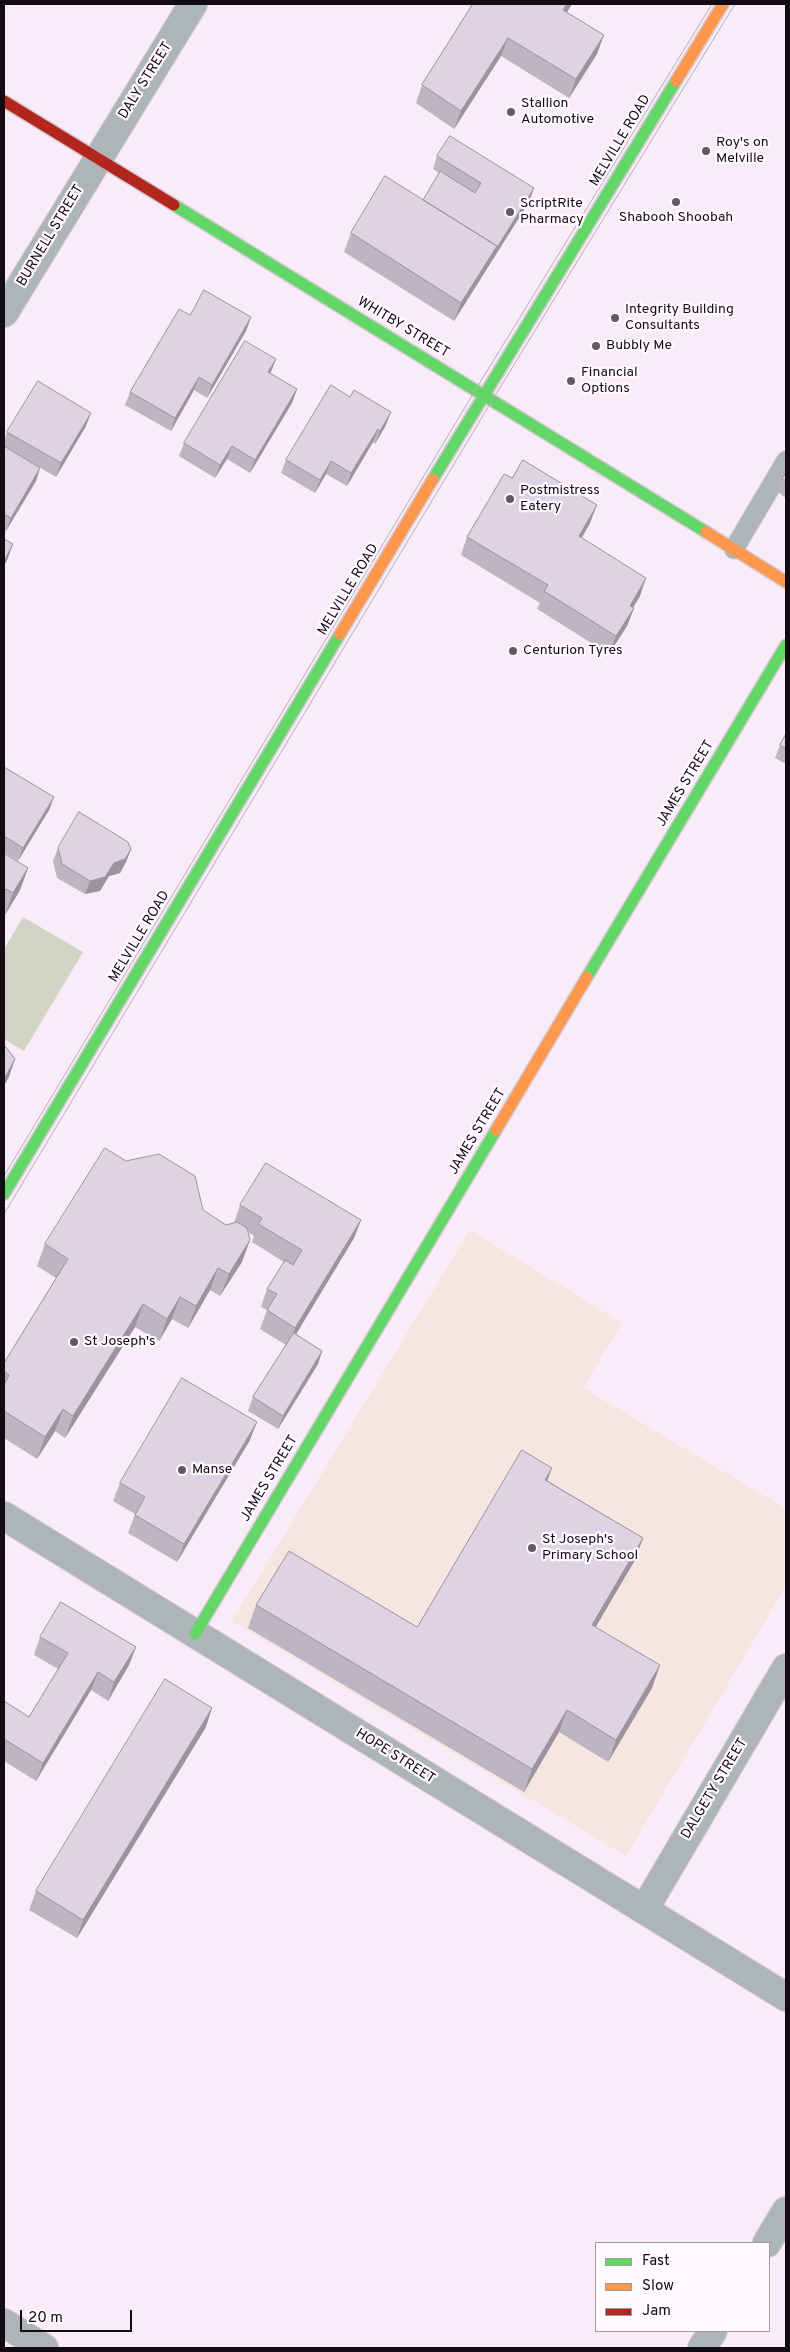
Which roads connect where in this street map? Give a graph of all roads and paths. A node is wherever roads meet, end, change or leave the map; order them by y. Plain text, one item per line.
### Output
1 (193, 4) edge
2 (723, 4) edge
3 (4, 101) edge
4 (98, 159) junction
5 (4, 313) edge
6 (484, 394) junction
7 (786, 461) edge
8 (734, 549) junction
9 (786, 582) edge
10 (786, 645) edge
11 (4, 1194) edge
12 (4, 1516) edge
13 (195, 1634) junction
14 (786, 1668) edge
15 (644, 1910) junction
16 (786, 1997) edge
17 (786, 2211) edge
18 (768, 2242) edge
19 (4, 2323) edge
20 (712, 2332) edge
21 (44, 2348) edge
22 (702, 2348) edge

1 - 4 street, DALY STREET
2 - 6 street, MELVILLE ROAD
3 - 4 street, WHITBY STREET
4 - 5 street, BURNELL STREET
4 - 6 street, WHITBY STREET
6 - 8 street, WHITBY STREET
6 - 11 street, MELVILLE ROAD
7 - 8 lane
8 - 9 street, WHITBY STREET
10 - 13 street, JAMES STREET
12 - 13 street, HOPE STREET
13 - 15 street, HOPE STREET
14 - 15 street, DALGETY STREET
15 - 16 street, HOPE STREET
17 - 18 street
19 - 21 street
20 - 22 street

